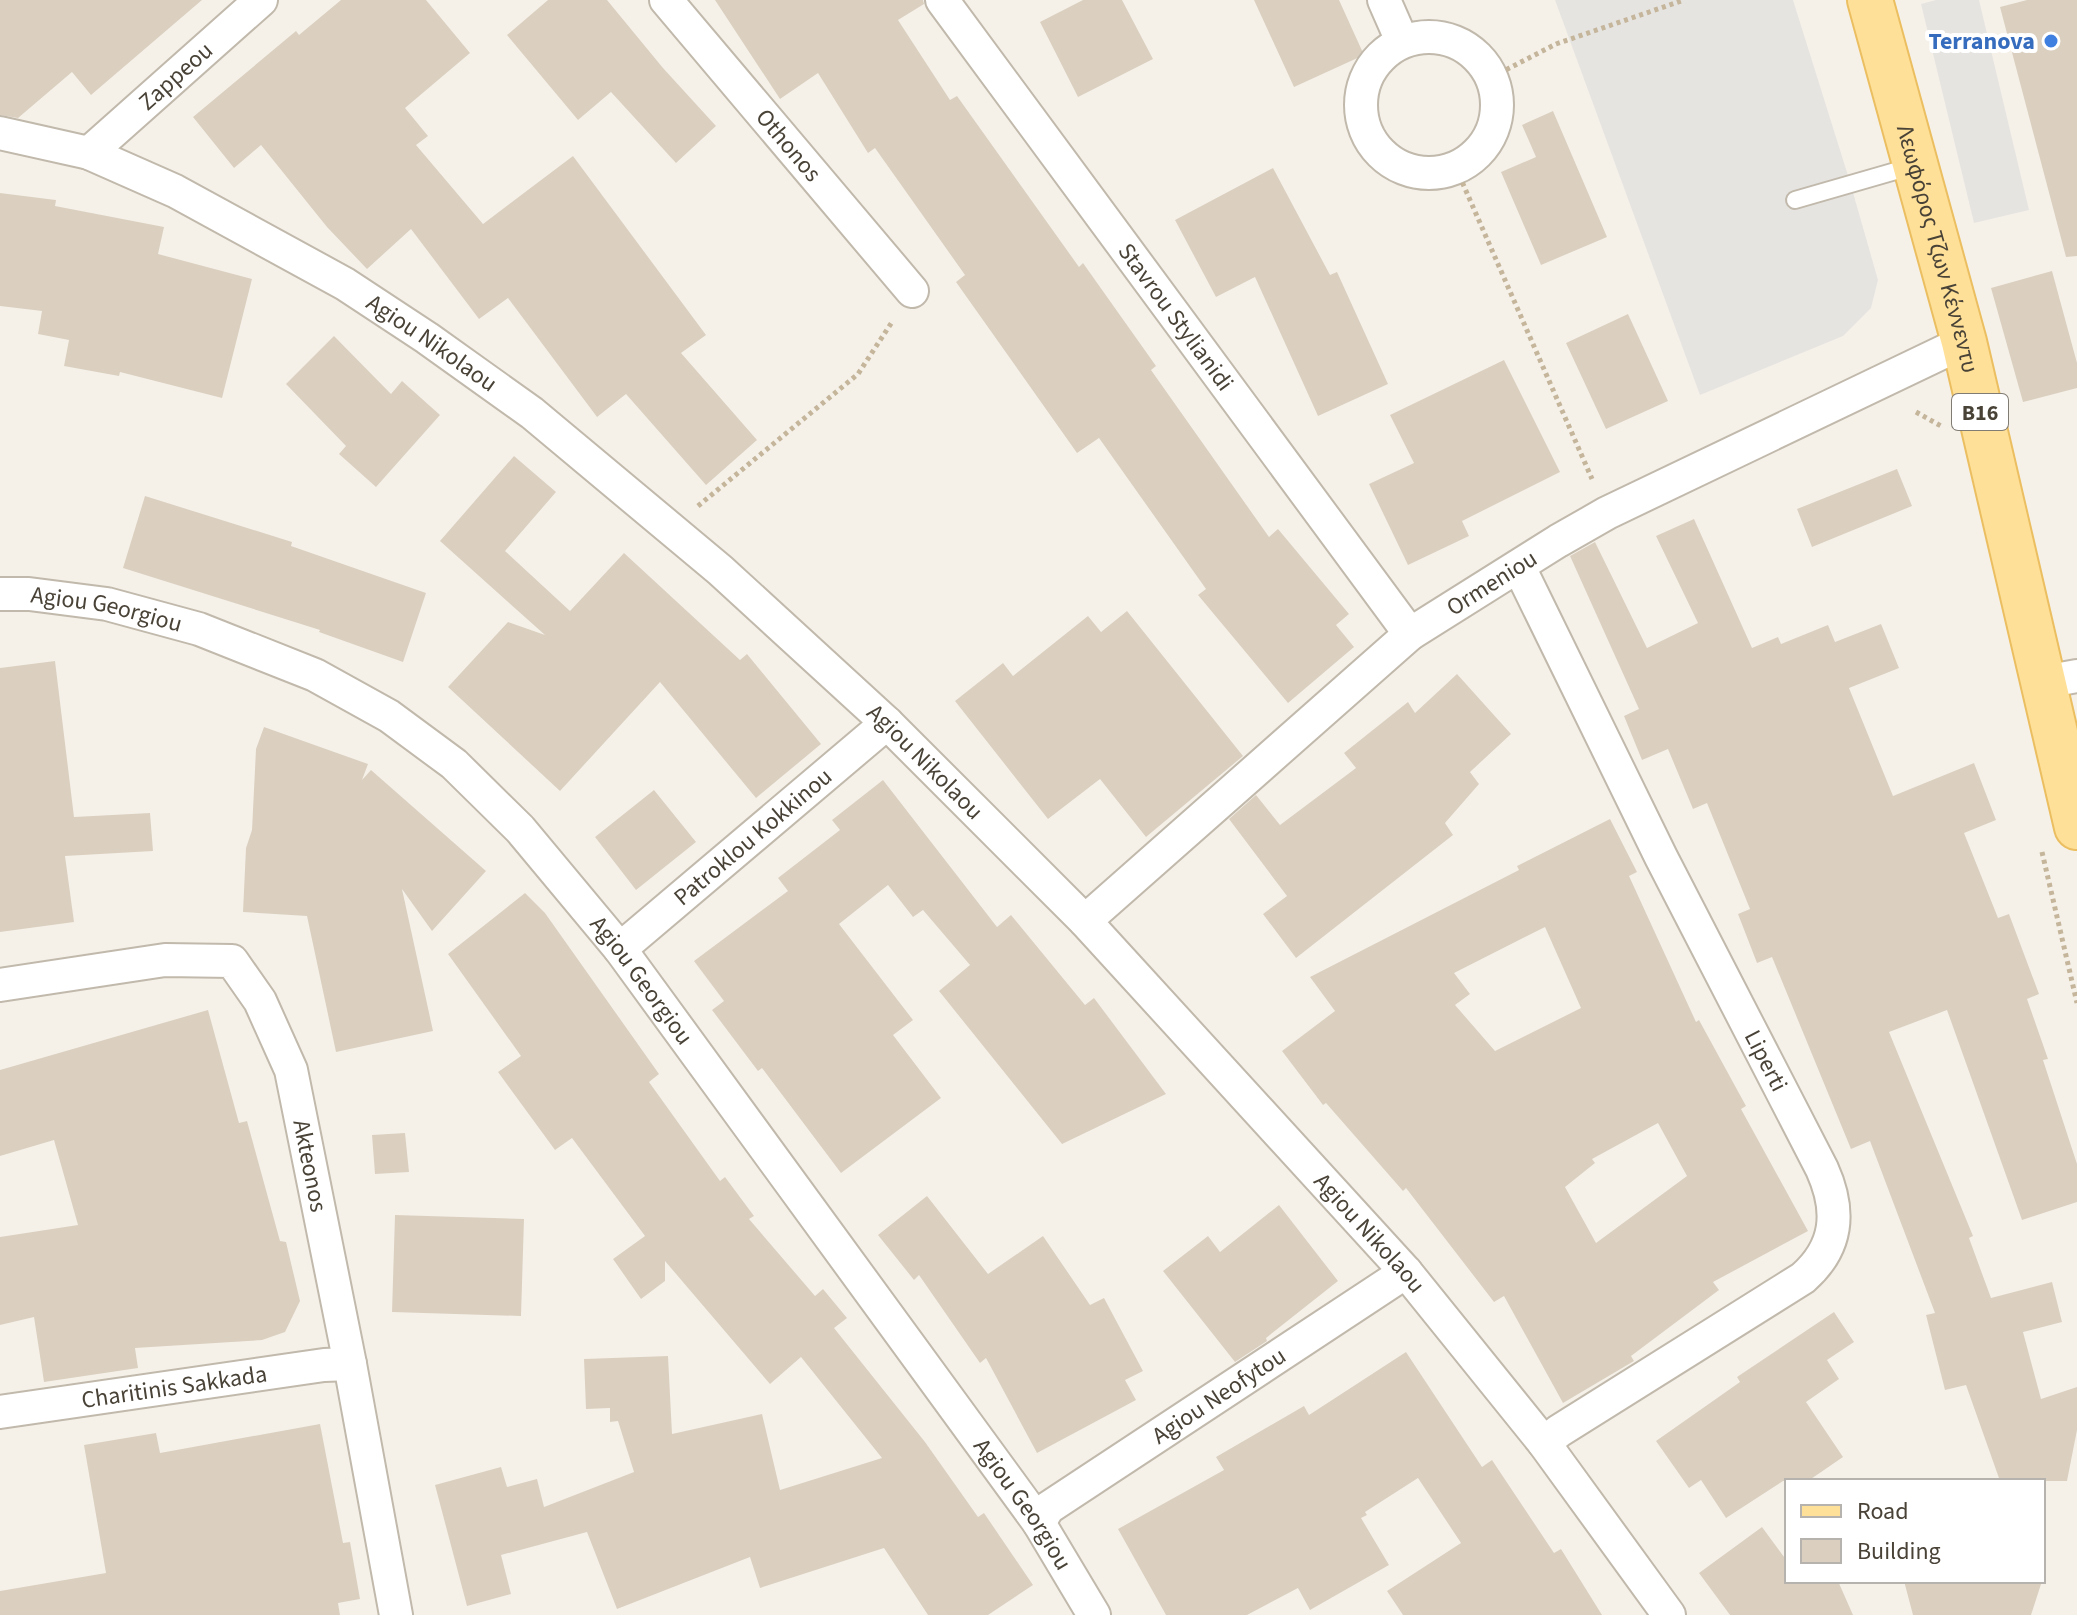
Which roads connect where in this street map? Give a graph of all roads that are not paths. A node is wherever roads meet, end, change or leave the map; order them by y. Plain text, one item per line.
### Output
1 (261, 0) edge
2 (666, 0) edge
3 (942, 0) edge
4 (1384, 0) edge
5 (1870, 0) edge
6 (1402, 41) junction
7 (0, 133) edge
8 (89, 153) junction
9 (1917, 165) junction
10 (1795, 200) dead end
11 (912, 291) road end
12 (1964, 342) junction
13 (1519, 567) junction
14 (0, 594) edge
15 (1410, 634) junction
16 (2060, 679) edge
17 (887, 723) junction
18 (2077, 827) edge
19 (1085, 921) junction
20 (620, 949) junction
21 (0, 985) edge
22 (1406, 1272) junction
23 (350, 1364) junction
24 (0, 1412) edge
25 (1544, 1443) junction
26 (1039, 1523) junction
27 (396, 1615) edge
28 (1094, 1615) edge
29 (1669, 1615) edge

1 - 8 street, Zappeou
2 - 11 street, Othonos
3 - 15 street, Stavrou Stylianidi
4 - 6 street
5 - 9 main road, Λεωφόρος Τζων Κέννεντυ / B16
6 - 6 street
7 - 8 street, Agiou Nikolaou
8 - 17 street, Agiou Nikolaou
9 - 10 lane
9 - 12 main road, Λεωφόρος Τζων Κέννεντυ / B16
12 - 13 street, Ormeniou
12 - 16 main road, Λεωφόρος Τζων Κέννεντυ / B16
13 - 15 street, Ormeniou
13 - 25 street, Liperti
14 - 20 street, Agiou Georgiou
15 - 19 street, Ormeniou
16 - 18 main road, Λεωφόρος Τζων Κέννεντυ / B16
17 - 19 street, Agiou Nikolaou
17 - 20 street, Patroklou Kokkinou
19 - 22 street, Agiou Nikolaou
20 - 26 street, Agiou Georgiou
21 - 23 street, Akteonos
22 - 25 street, Agiou Nikolaou
22 - 26 street, Agiou Neofytou
23 - 24 street, Charitinis Sakkada
23 - 27 street, Akteonos
25 - 29 street, Agiou Nikolaou
26 - 28 street, Agiou Georgiou

